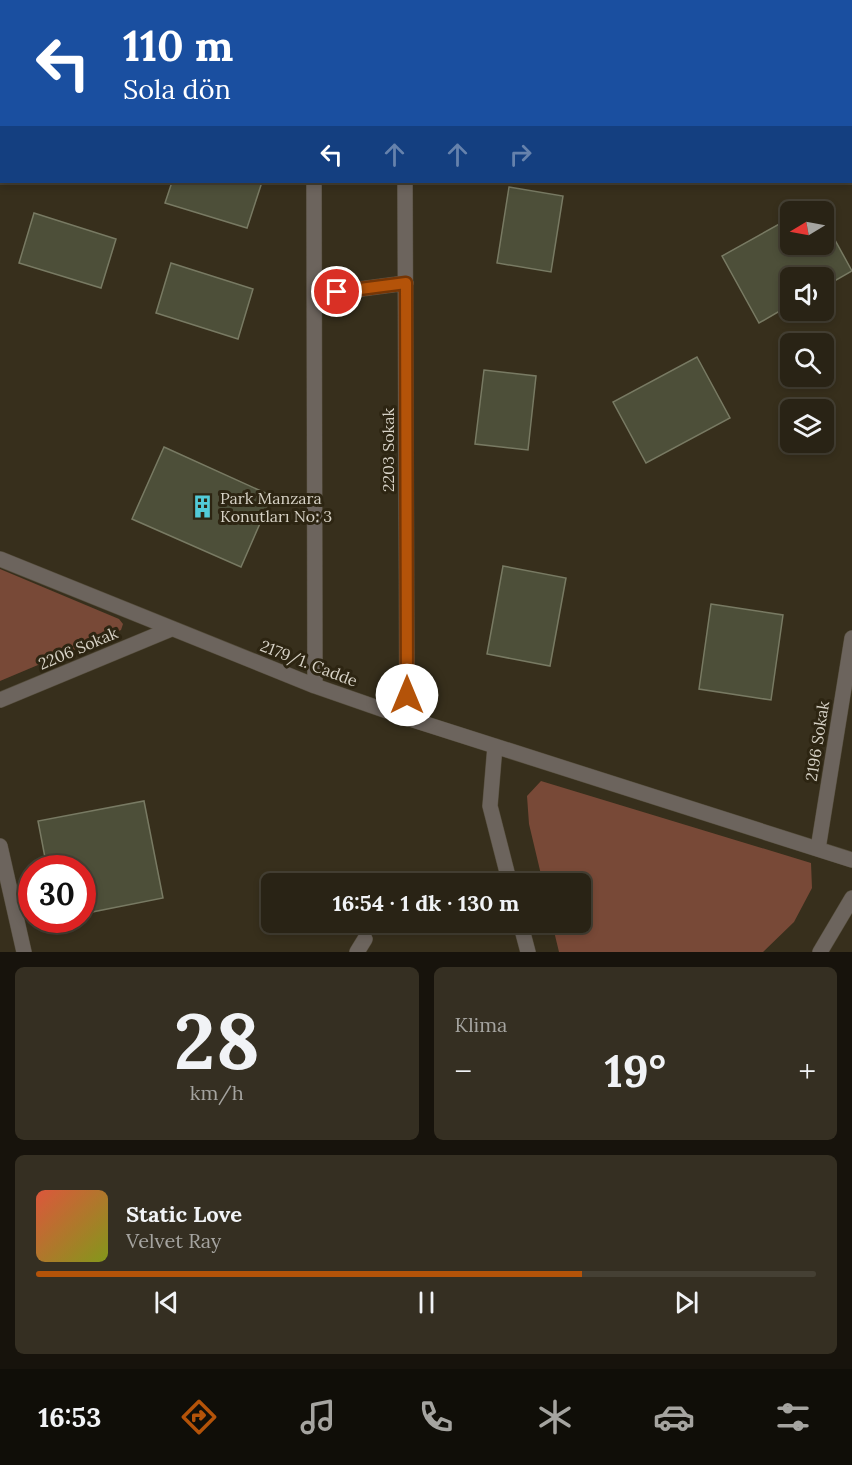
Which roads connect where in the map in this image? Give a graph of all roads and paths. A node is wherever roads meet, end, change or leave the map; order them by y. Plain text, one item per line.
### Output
1 (314, 183) edge
2 (405, 183) edge
3 (406, 283) junction
4 (315, 295) junction
5 (0, 559) edge
6 (171, 629) junction
7 (852, 638) edge
8 (315, 686) junction
9 (847, 697) edge
10 (0, 700) edge
11 (407, 718) junction
12 (495, 746) junction
13 (0, 846) edge
14 (818, 849) junction
15 (852, 860) edge
16 (507, 873) edge
17 (852, 898) edge
18 (523, 933) edge
19 (24, 952) edge
20 (528, 952) edge
21 (820, 952) edge

1 - 4 street
2 - 3 street, 2203 Sokak
3 - 4 street
3 - 11 street, 2203 Sokak
4 - 8 street
5 - 6 street, 2179/1. Cadde
6 - 8 street, 2179/1. Cadde
6 - 10 street, 2206 Sokak
7 - 9 street, 2196 Sokak
8 - 11 street, 2179/1. Cadde
9 - 14 street, 2196 Sokak
11 - 12 street, 2179/1. Cadde
12 - 14 street, 2179/1. Cadde
12 - 16 street
13 - 19 street
14 - 15 street, 2179/1. Cadde
17 - 21 street
18 - 20 street

